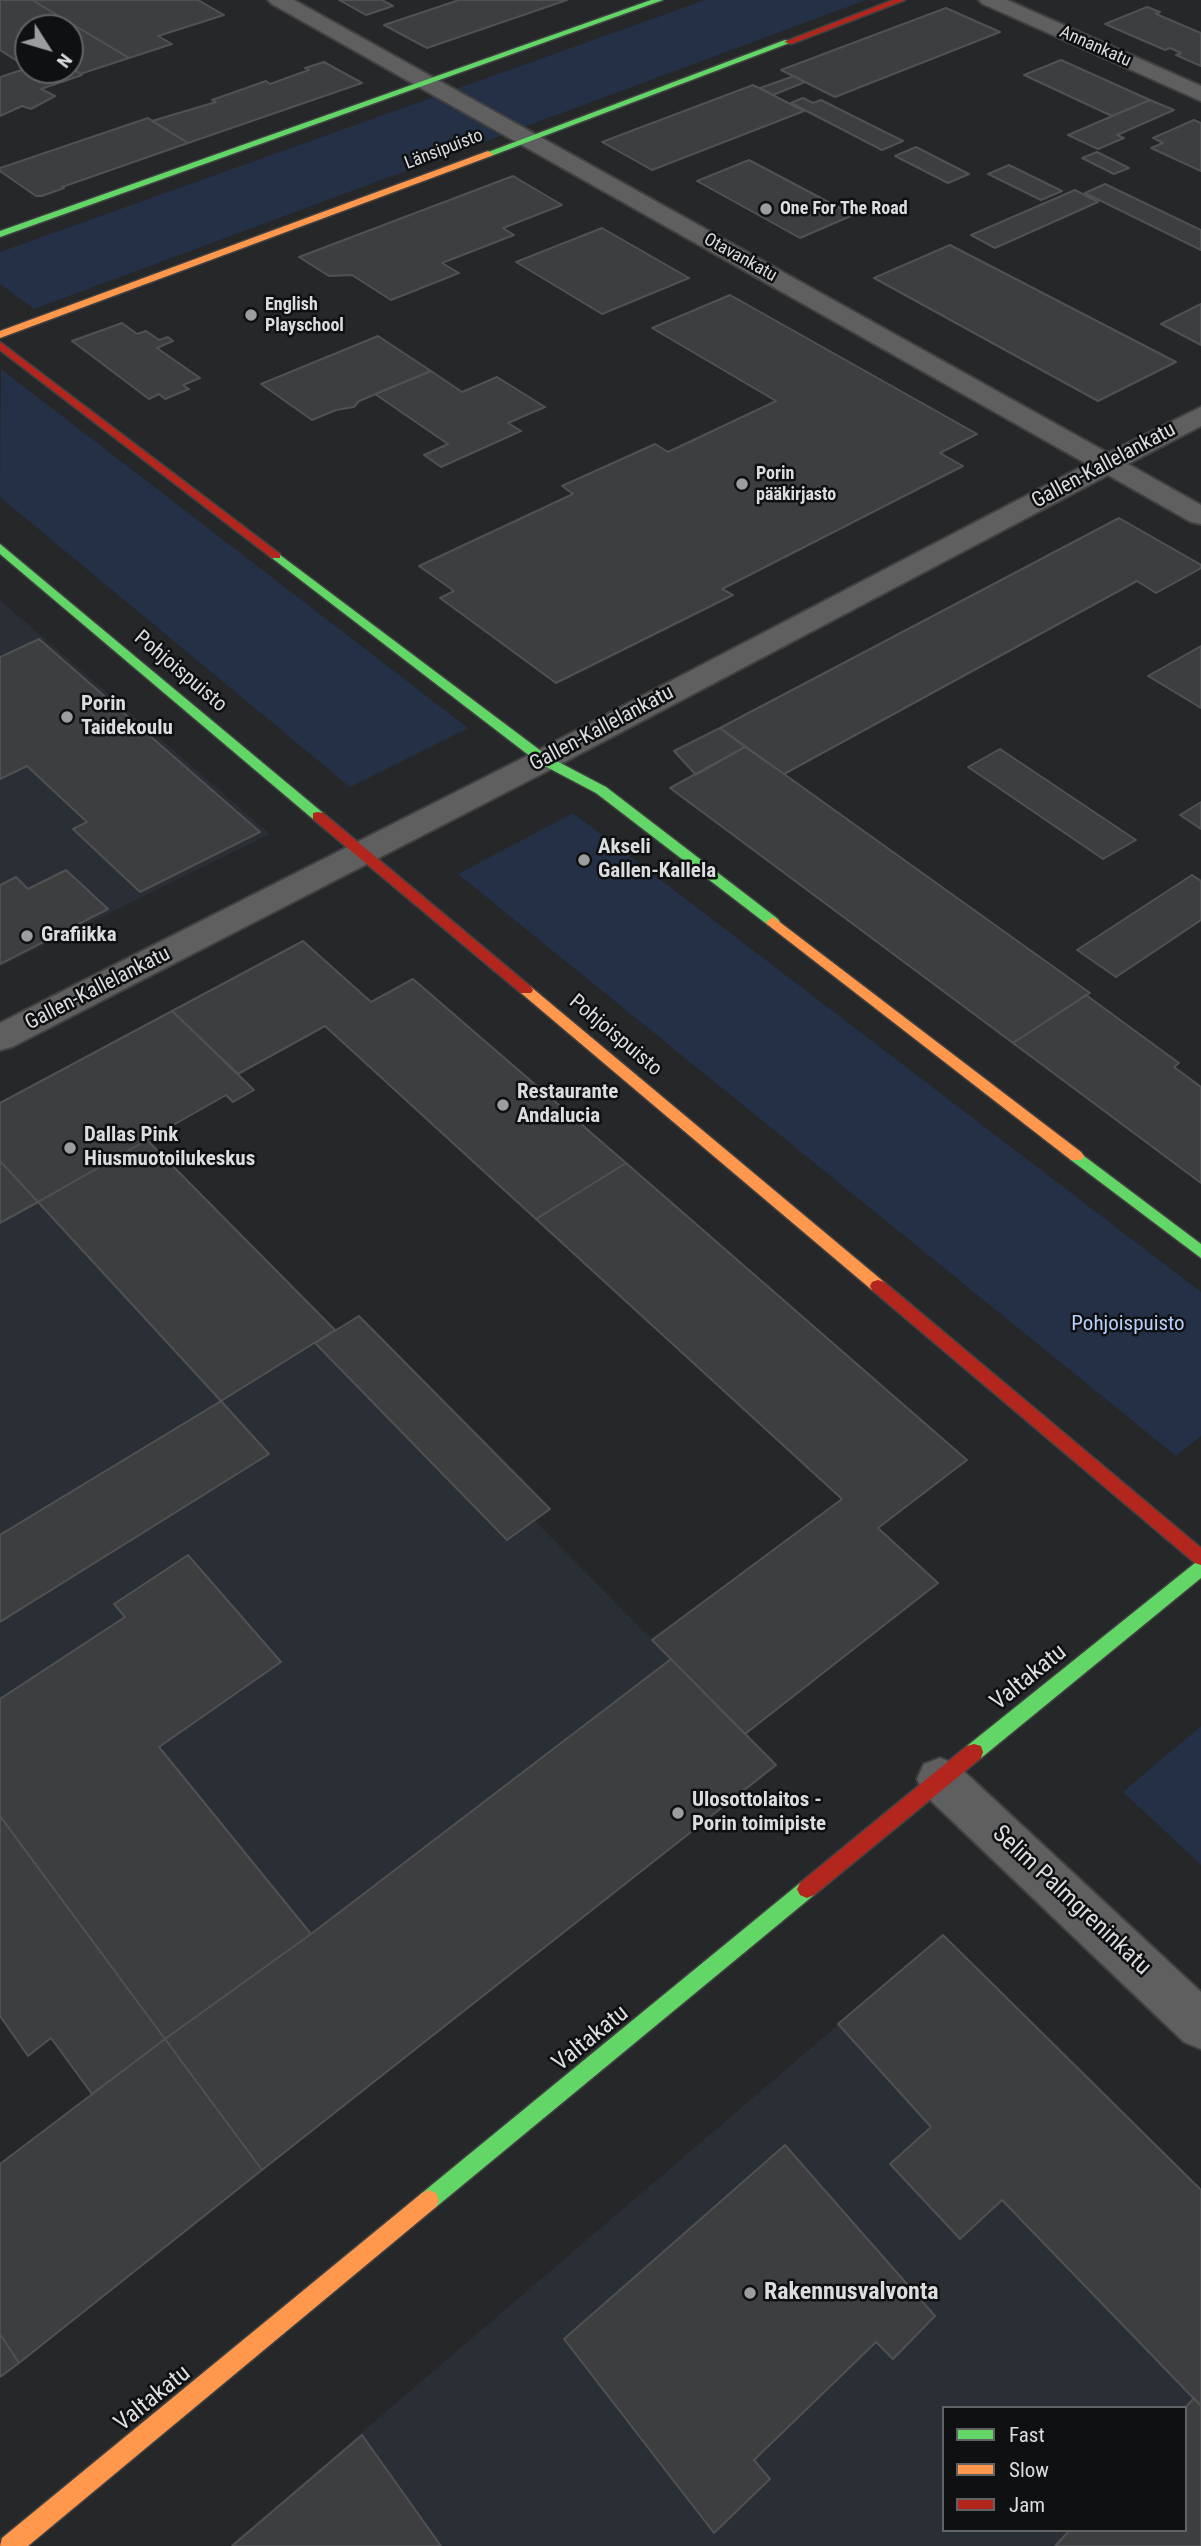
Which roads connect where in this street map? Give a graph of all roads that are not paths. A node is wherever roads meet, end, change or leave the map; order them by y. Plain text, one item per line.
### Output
1 (279, 0) edge
2 (659, 0) edge
3 (901, 0) edge
4 (990, 0) edge
5 (425, 82) junction
6 (1201, 94) edge
7 (529, 140) junction
8 (0, 234) edge
9 (0, 335) edge
10 (0, 345) edge
11 (1201, 415) edge
12 (1107, 464) junction
13 (1201, 516) edge
14 (0, 548) edge
15 (544, 760) junction
16 (363, 852) junction
17 (0, 1038) edge
18 (1201, 1252) edge
19 (1201, 1558) edge
20 (1201, 1568) edge
21 (940, 1779) junction
22 (1201, 2025) edge
23 (10, 2546) edge

1 - 5 street, Otavankatu
2 - 5 street
3 - 7 street, Länsipuisto
4 - 6 street, Annankatu
5 - 7 street, Otavankatu
5 - 8 street
7 - 9 street, Länsipuisto
7 - 12 street, Otavankatu
10 - 15 street
11 - 12 street, Gallen-Kallelankatu
12 - 13 street, Otavankatu
12 - 15 street, Gallen-Kallelankatu
14 - 16 street, Pohjoispuisto
15 - 16 street, Gallen-Kallelankatu
15 - 18 street
16 - 17 street, Gallen-Kallelankatu
16 - 19 street, Pohjoispuisto
20 - 21 street, Valtakatu
21 - 22 street, Selim Palmgreninkatu
21 - 23 street, Valtakatu

